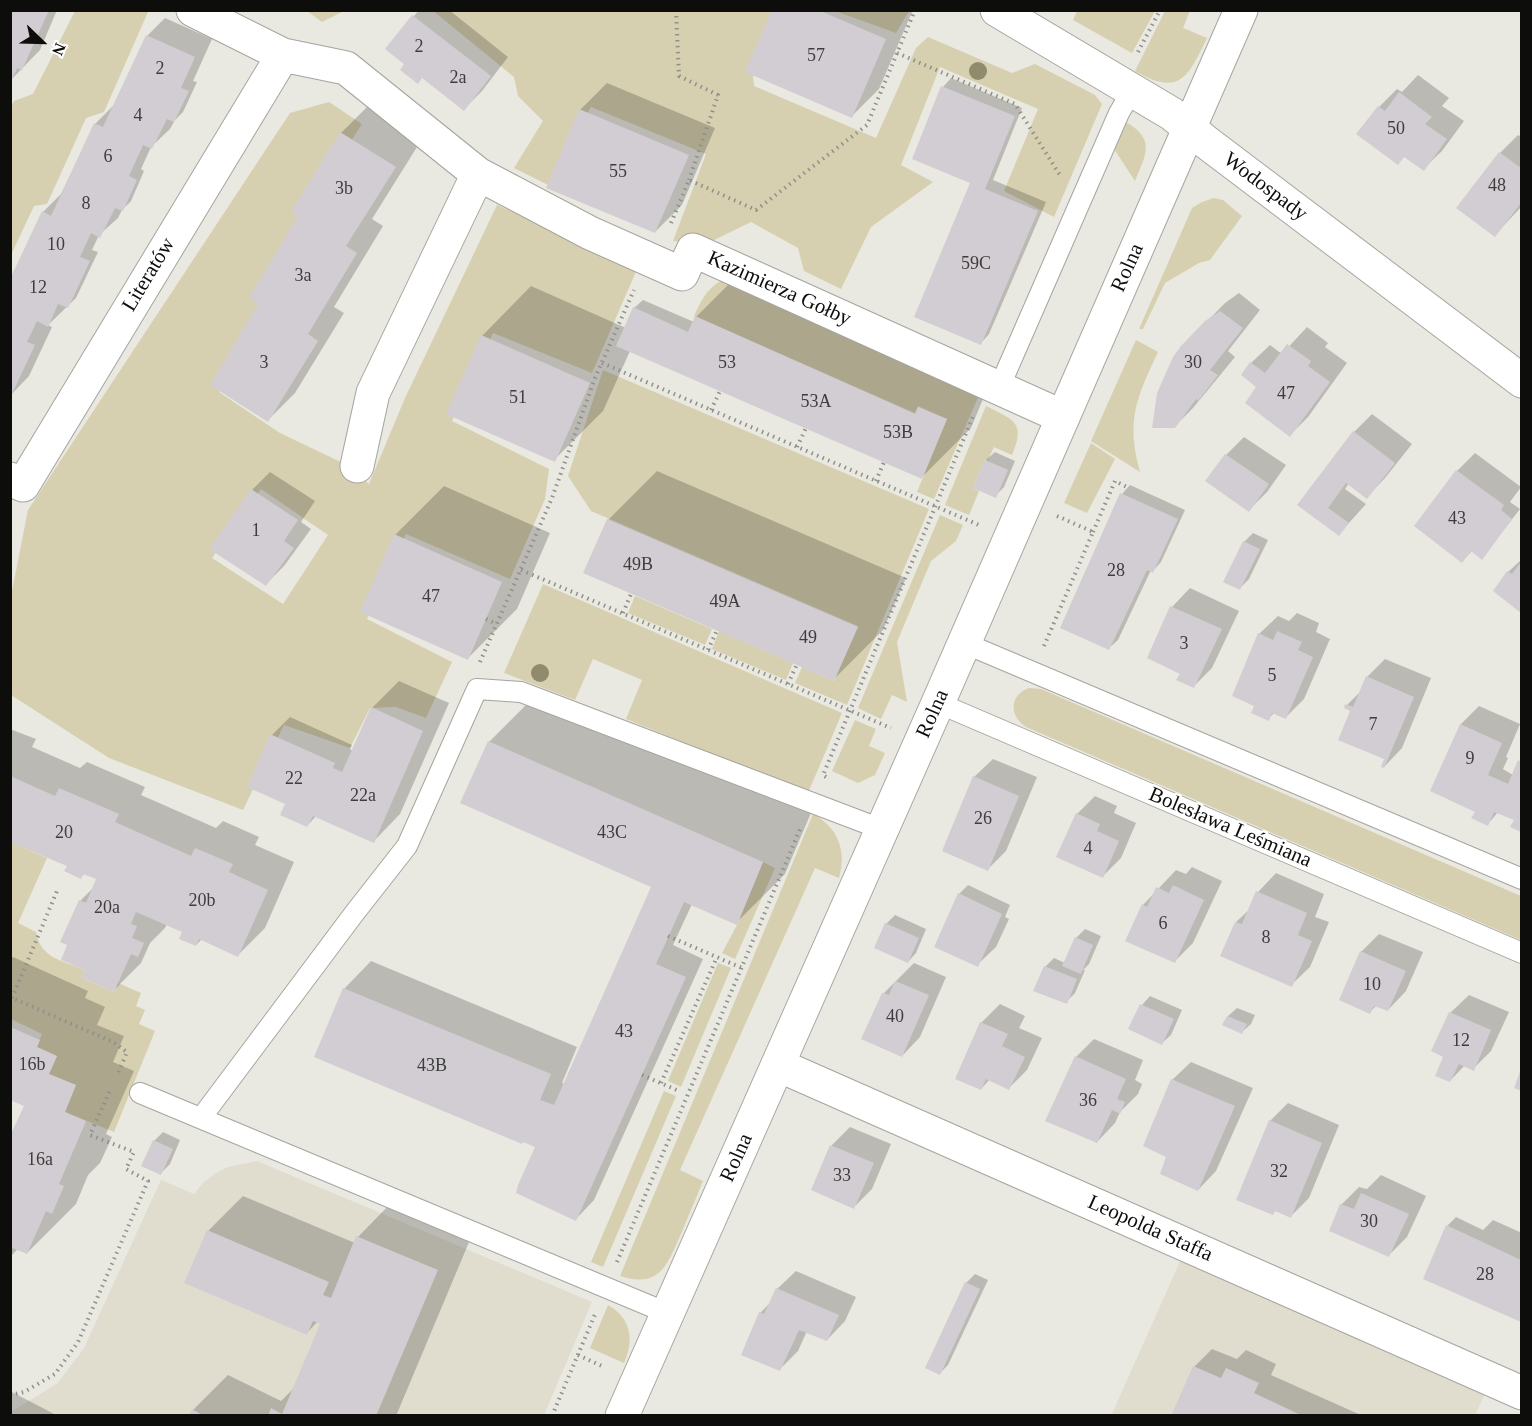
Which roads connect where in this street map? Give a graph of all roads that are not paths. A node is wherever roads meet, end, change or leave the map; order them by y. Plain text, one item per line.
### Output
1 (193, 10) edge
2 (997, 10) edge
3 (1241, 10) edge
4 (283, 55) junction
5 (1132, 91) junction
6 (1190, 128) junction
7 (478, 174) junction
8 (1521, 381) edge
9 (994, 386) junction
10 (1063, 417) junction
11 (357, 466) dead end
12 (10, 479) edge
13 (964, 643) junction
14 (938, 703) junction
15 (881, 829) junction
16 (1521, 879) edge
17 (1521, 953) edge
18 (778, 1065) junction
19 (140, 1093) dead end
20 (201, 1118) junction
21 (667, 1313) junction
22 (1521, 1393) edge
23 (622, 1416) edge

1 - 4 street, Kazimierza Gołby
2 - 5 street, Wodospady
3 - 6 street, Rolna
4 - 7 street, Kazimierza Gołby
4 - 12 street, Literatów
5 - 6 street, Wodospady
5 - 9 lane
6 - 8 street, Wodospady
6 - 10 street, Rolna
7 - 9 street, Kazimierza Gołby
7 - 11 street
9 - 10 street, Kazimierza Gołby
10 - 13 street, Rolna
13 - 14 street, Rolna
13 - 16 lane
14 - 15 street, Rolna
14 - 17 lane, Bolesława Leśmiana
15 - 18 street, Rolna
15 - 20 lane
18 - 21 street, Rolna
18 - 22 street, Leopolda Staffa
19 - 20 lane
20 - 21 lane
21 - 23 street, Rolna

